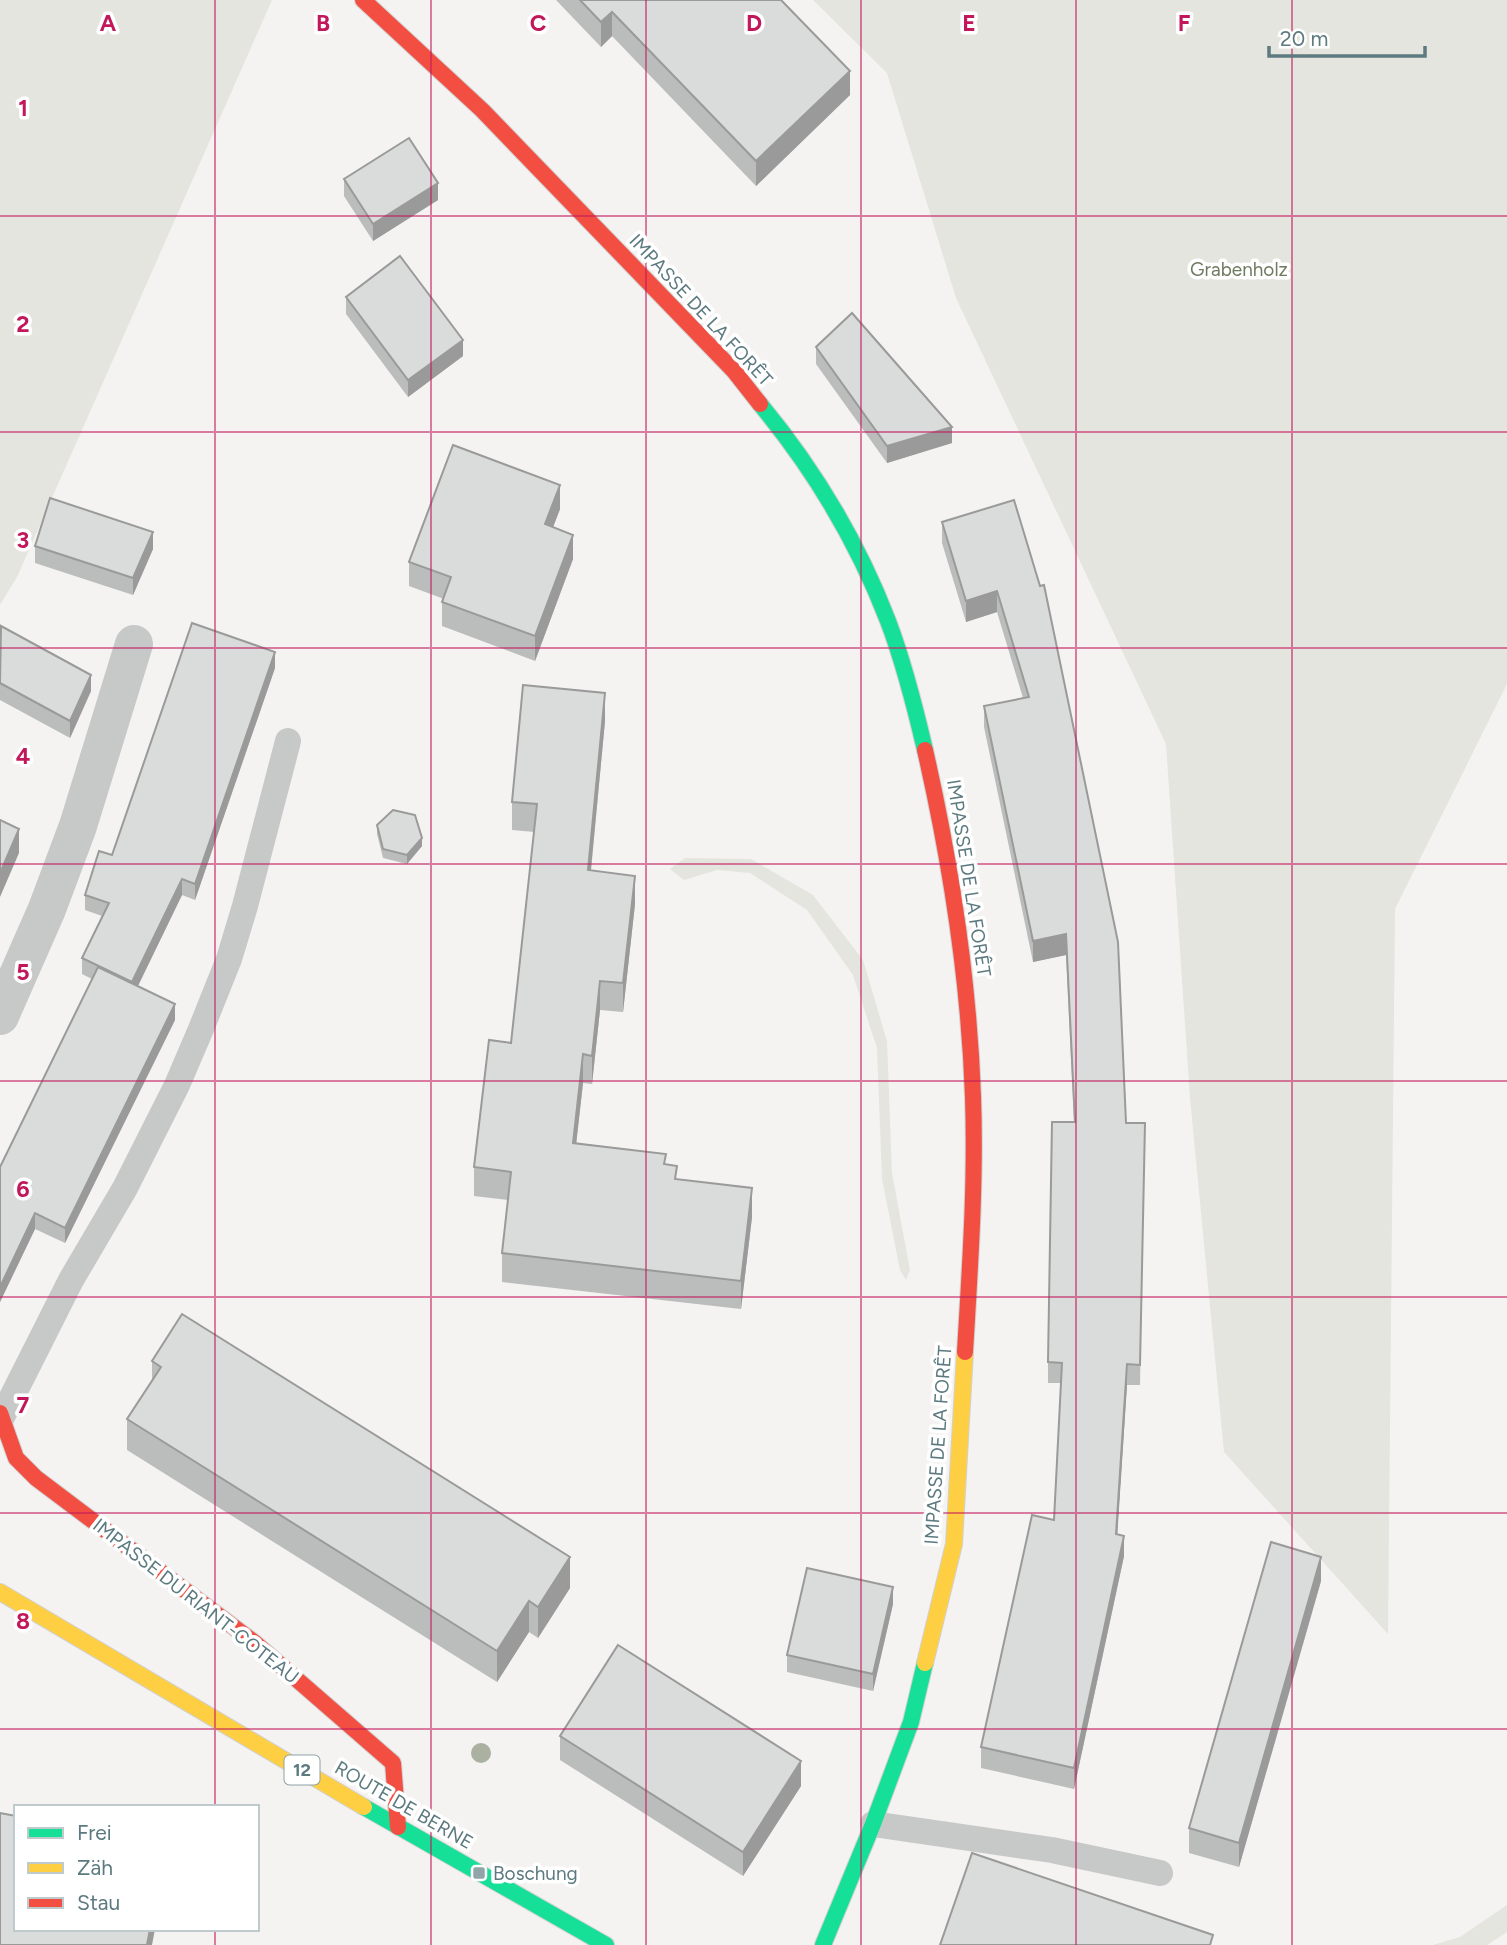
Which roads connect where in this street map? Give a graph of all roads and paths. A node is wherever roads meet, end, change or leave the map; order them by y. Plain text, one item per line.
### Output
1 (363, 0) edge
2 (134, 644) dead end
3 (288, 741) dead end
4 (0, 1016) edge
5 (1, 1415) edge
6 (0, 1592) edge
7 (873, 1824) junction
8 (398, 1827) junction
9 (1160, 1873) dead end
10 (607, 1945) edge
11 (823, 1945) edge

1 - 7 street, IMPASSE DE LA FORÊT
2 - 4 street
3 - 5 lane
5 - 8 street, IMPASSE DU RIANT-COTEAU
6 - 8 street, ROUTE DE BERNE / 12
7 - 9 lane
7 - 11 street, IMPASSE DE LA FORÊT
8 - 10 street, ROUTE DE BERNE / 12

